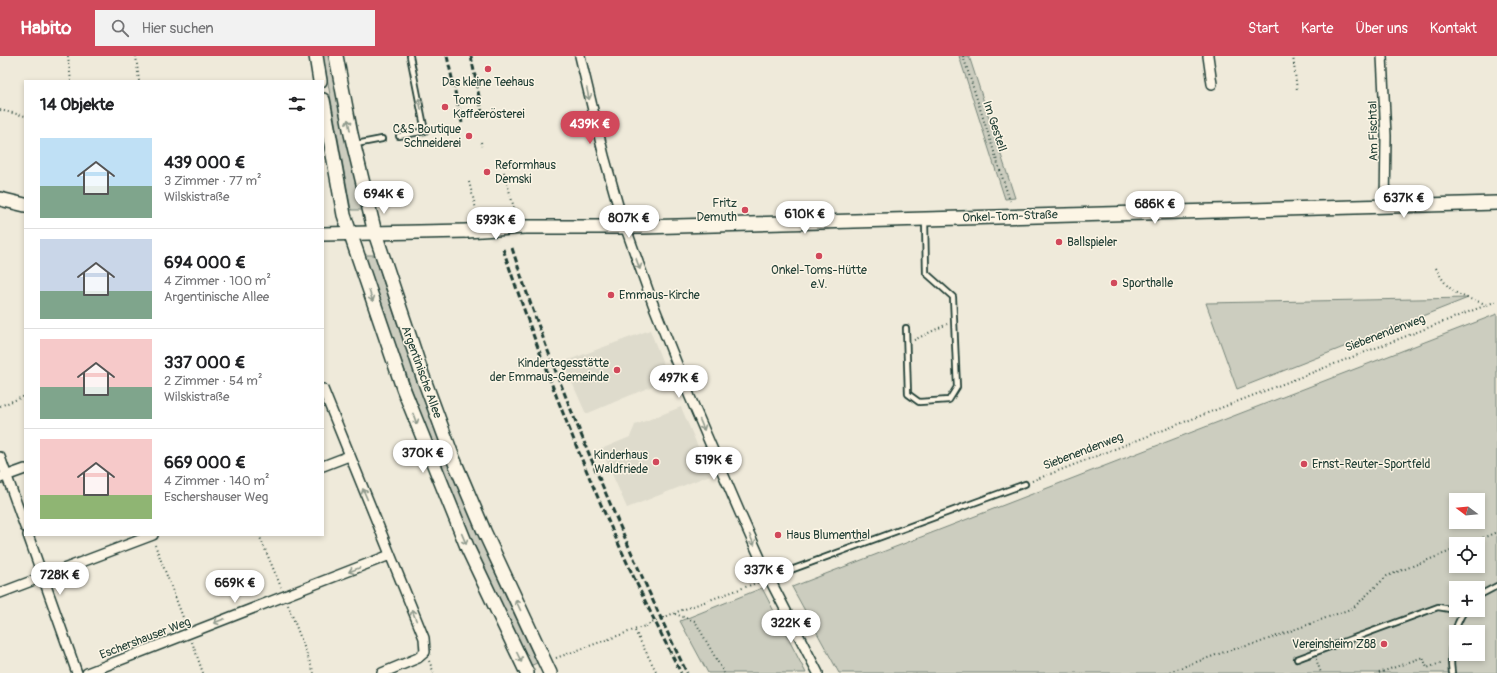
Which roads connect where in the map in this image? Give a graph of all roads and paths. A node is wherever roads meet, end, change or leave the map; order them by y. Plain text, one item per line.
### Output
1 (68, 56) edge
2 (136, 56) edge
3 (316, 56) edge
4 (336, 56) edge
5 (410, 56) edge
6 (580, 56) edge
7 (963, 56) edge
8 (1208, 56) edge
9 (1293, 56) edge
10 (1382, 56) edge
11 (71, 80) edge
12 (139, 80) edge
13 (320, 80) edge
14 (1212, 84) dead end
15 (1297, 90) dead end
16 (324, 105) edge
17 (0, 110) edge
18 (24, 116) edge
19 (399, 136) dead end
20 (382, 139) dead end
21 (481, 142) dead end
22 (354, 144) junction
23 (482, 146) dead end
24 (504, 172) dead end
25 (469, 182) dead end
26 (0, 199) edge
27 (1010, 201) dead end
28 (1497, 203) edge
29 (24, 205) edge
30 (1385, 206) junction
31 (514, 208) dead end
32 (476, 209) dead end
33 (925, 219) junction
34 (625, 227) junction
35 (350, 233) junction
36 (375, 233) junction
37 (324, 234) edge
38 (1436, 268) dead end
39 (1497, 301) edge
40 (1486, 305) junction
41 (955, 319) junction
42 (906, 328) dead end
43 (906, 345) junction
44 (324, 392) edge
45 (24, 396) edge
46 (0, 406) edge
47 (349, 456) junction
48 (0, 457) edge
49 (324, 466) edge
50 (24, 469) edge
51 (3, 477) edge
52 (1025, 484) joint
53 (24, 525) edge
54 (1497, 532) edge
55 (28, 536) edge
56 (149, 536) edge
57 (152, 536) edge
58 (1485, 537) edge
59 (1449, 552) edge
60 (390, 555) junction
61 (42, 576) junction
62 (769, 578) junction
63 (1497, 586) edge
64 (0, 592) edge
65 (1485, 592) edge
66 (1449, 609) edge
67 (674, 613) junction
68 (635, 631) junction
69 (189, 633) junction
70 (1314, 652) junction
71 (1296, 659) dead end
72 (1449, 660) edge
73 (1450, 661) edge
74 (548, 670) edge
75 (77, 673) edge
76 (87, 673) edge
77 (203, 673) edge
78 (382, 673) edge
79 (527, 673) edge
80 (657, 673) edge
81 (724, 673) edge
82 (818, 673) edge
83 (1166, 673) edge
84 (1321, 673) edge
85 (1379, 673) edge
86 (1452, 673) edge

1 - 11 path
2 - 12 path
3 - 13 main road
22 -> 4 main road, Argentinische Allee
19 -> 5 lane
6 -> 34 street
7 - 27 path, Im Gestell
8 - 14 street
9 - 15 path
10 - 30 street, Am Fischtal
16 - 35 main road, Argentinische Allee
17 - 18 path
20 - 22 lane
21 - 23 path
22 - 36 main road, Argentinische Allee
24 - 31 path
25 - 32 path
26 - 29 main road
28 - 30 main road, Onkel-Tom-Straße
30 - 33 main road, Onkel-Tom-Straße
33 - 34 main road, Onkel-Tom-Straße
33 - 41 lane
34 - 36 main road, Onkel-Tom-Straße, bridge
34 -> 62 street
35 - 36 main road
35 - 37 main road
35 -> 79 main road, Argentinische Allee
74 -> 36 main road, Argentinische Allee
38 - 40 path
39 - 40 path, Siebenendenweg
40 - 52 path, Siebenendenweg
41 - 43 path
41 - 43 lane
42 - 43 lane
44 - 47 street
45 - 46 path
47 - 49 street
60 -> 47 street
48 - 51 street
50 - 51 street
51 - 53 street
52 - 62 lane
54 - 58 path
55 - 61 street
56 - 61 street
57 - 69 path
59 - 83 path
60 -> 69 street, Eschershauser Weg
78 -> 60 street
61 - 64 street
61 - 75 street
62 - 67 path
62 - 82 street
63 - 65 lane
66 - 70 lane
67 - 68 path, bridge
67 - 81 path
68 - 74 path
68 - 80 path
69 - 76 street, Eschershauser Weg
69 - 77 path
70 - 71 lane
70 - 84 path
72 - 85 path
73 - 86 lane

